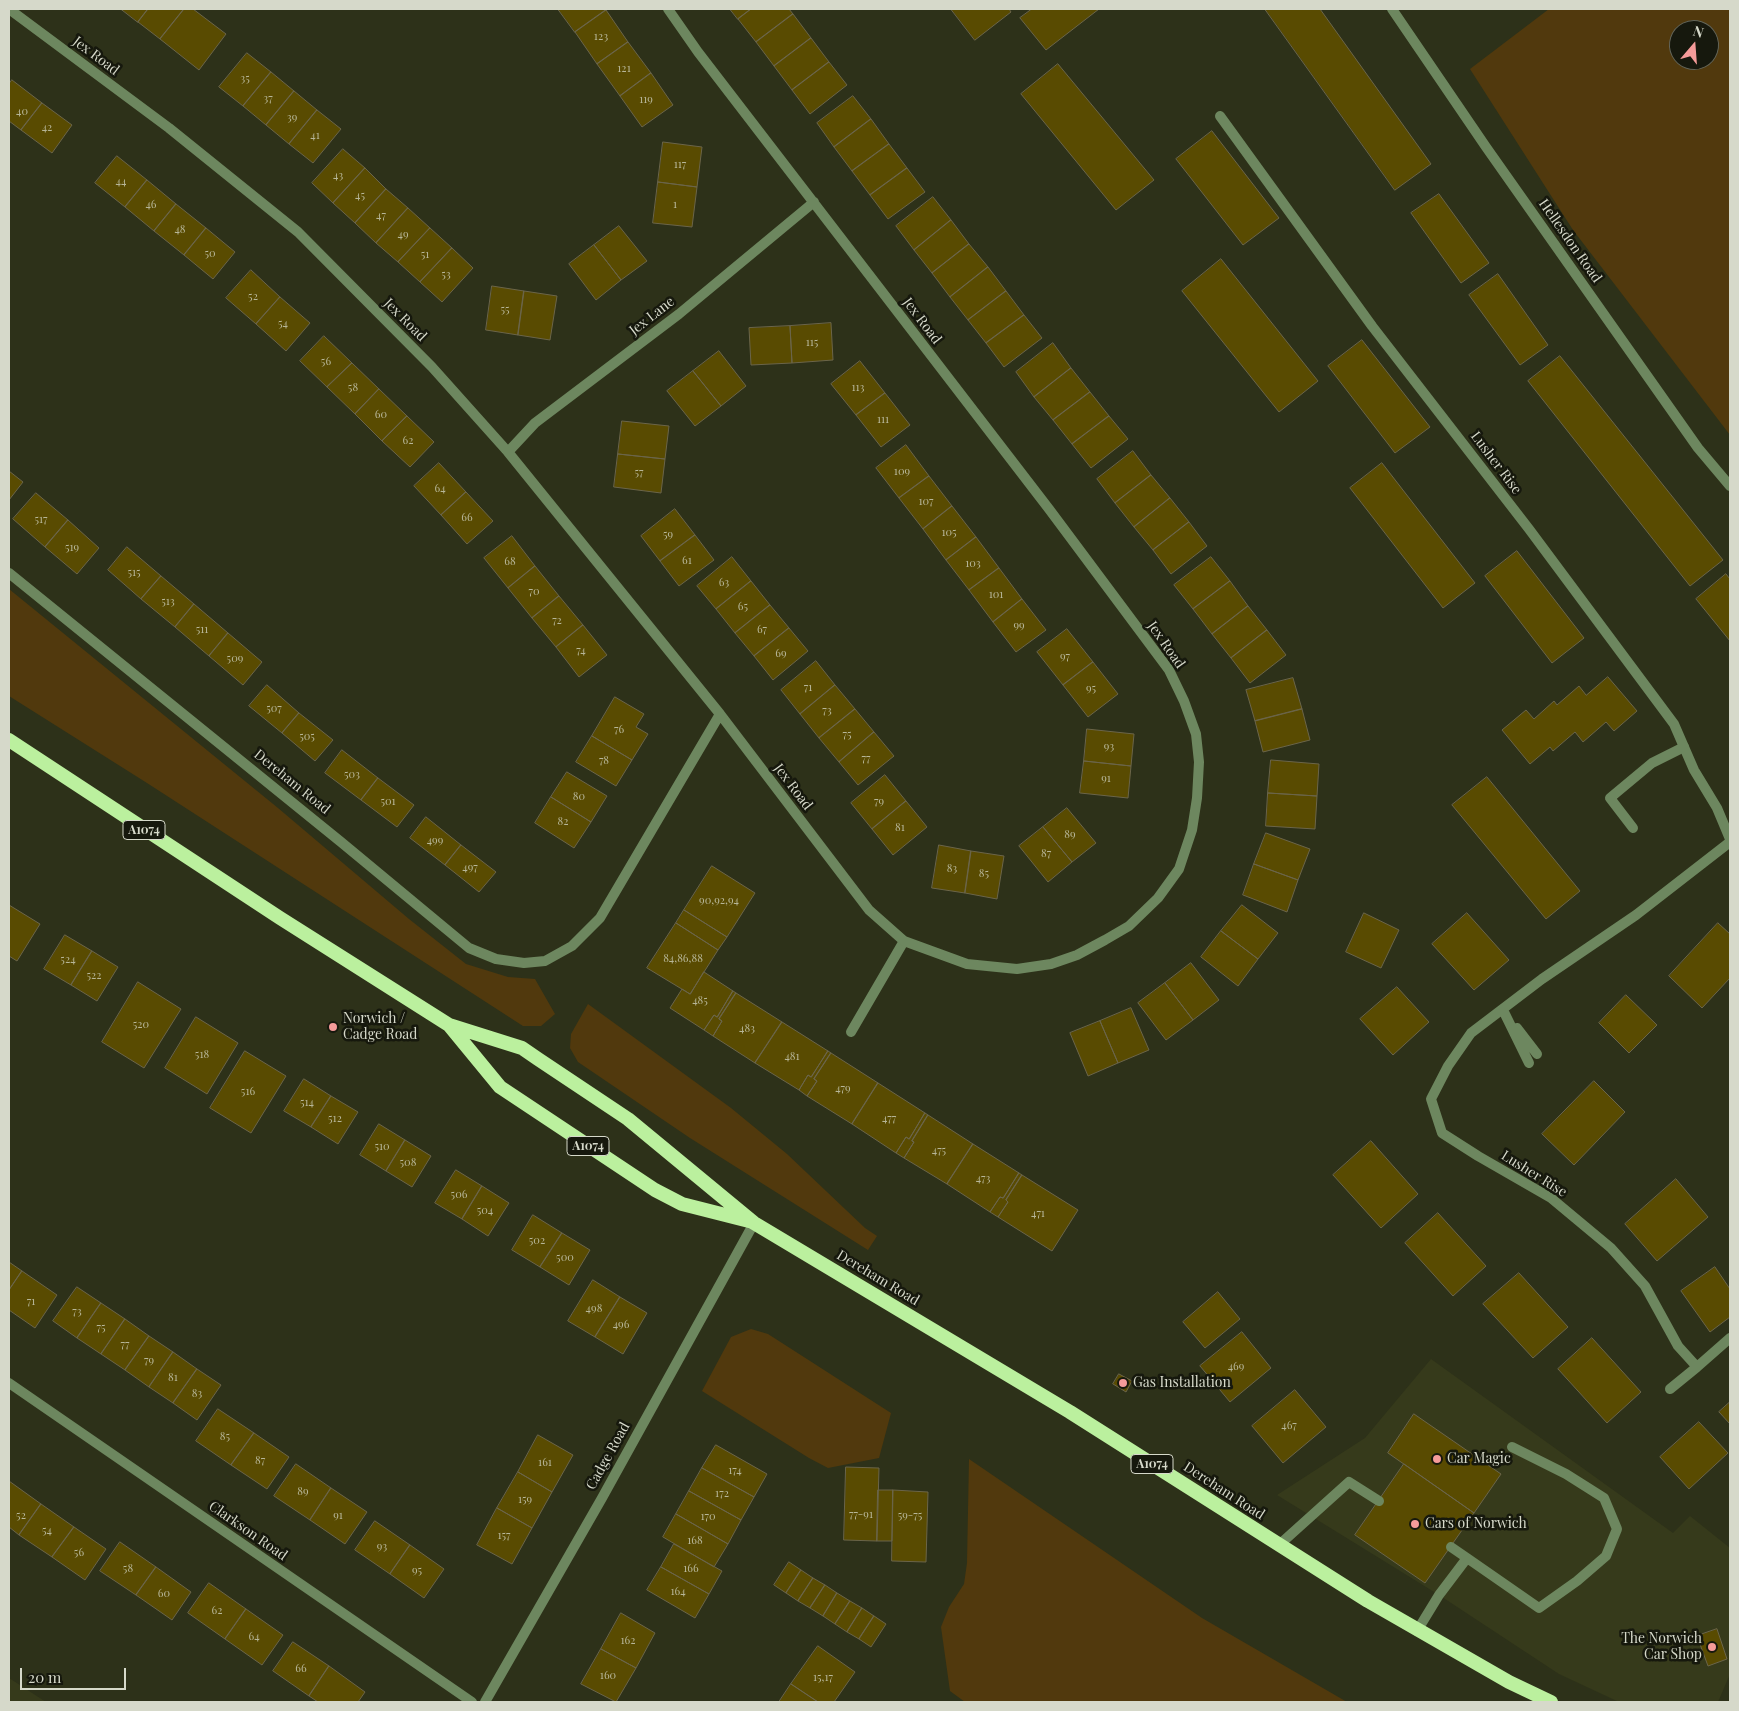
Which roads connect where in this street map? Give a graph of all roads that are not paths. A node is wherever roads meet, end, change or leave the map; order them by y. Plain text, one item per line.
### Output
1 (9, 9) edge
2 (668, 9) edge
3 (1392, 9) edge
4 (1220, 116) dead end
5 (814, 202) junction
6 (508, 452) junction
7 (1730, 486) edge
8 (9, 573) edge
9 (720, 714) junction
10 (9, 740) edge
11 (1684, 747) junction
12 (1633, 828) dead end
13 (1730, 840) edge
14 (904, 941) junction
15 (1503, 1010) junction
16 (449, 1025) junction
17 (851, 1032) dead end
18 (1537, 1054) dead end
19 (1529, 1063) dead end
20 (754, 1223) junction
21 (1730, 1338) edge
22 (1697, 1366) junction
23 (9, 1383) edge
24 (1670, 1389) dead end
25 (1512, 1447) dead end
26 (1378, 1501) dead end
27 (1279, 1545) junction
28 (1451, 1548) dead end
29 (1467, 1558) junction
30 (1417, 1631) junction
31 (472, 1702) edge
32 (485, 1702) edge
33 (1551, 1702) edge

1 - 6 street, Jex Road
2 - 5 street, Jex Road
3 - 7 street, Hellesdon Road
4 - 11 street, Lusher Rise
5 - 6 street, Jex Lane
5 - 14 street, Jex Road
6 - 9 street, Jex Road
8 - 9 street, Dereham Road
9 - 14 street, Jex Road
10 - 16 highway, Dereham Road / A1074
11 - 12 street
11 - 13 street, Lusher Rise
13 - 15 street, Lusher Rise
14 - 17 street
15 - 18 street
15 - 19 street
15 - 22 street, Lusher Rise
16 - 20 highway, Dereham Road / A1074
16 - 20 highway, Dereham Road / A1074
20 - 27 highway, Dereham Road / A1074
20 - 32 street, Cadge Road
21 - 22 street
22 - 24 street
23 - 31 street, Clarkson Road
25 - 29 street
26 - 27 street
27 - 30 highway, Dereham Road / A1074
28 - 29 street
29 - 30 street
30 - 33 highway, Dereham Road / A1074

